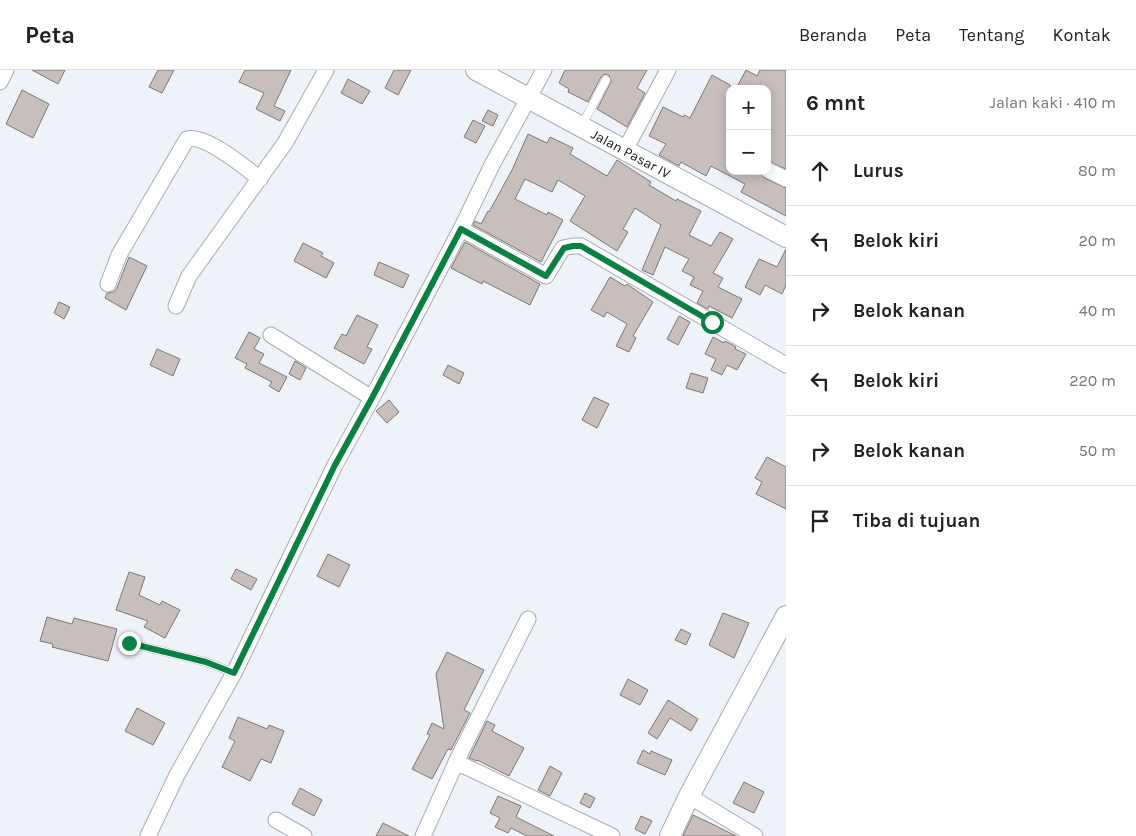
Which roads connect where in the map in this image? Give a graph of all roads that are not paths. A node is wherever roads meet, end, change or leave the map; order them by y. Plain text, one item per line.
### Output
1 (6, 70) edge
2 (326, 70) edge
3 (476, 70) edge
4 (544, 70) edge
5 (668, 70) edge
6 (606, 80) dead end
7 (0, 82) edge
8 (527, 98) junction
9 (581, 126) junction
10 (625, 150) junction
11 (771, 172) edge
12 (260, 179) junction
13 (786, 180) edge
14 (461, 229) junction
15 (786, 237) edge
16 (108, 284) dead end
17 (176, 306) dead end
18 (271, 335) dead end
19 (786, 365) edge
20 (372, 398) junction
21 (786, 616) edge
22 (528, 619) dead end
23 (129, 643) dead end
24 (234, 673) junction
25 (456, 762) junction
26 (689, 796) junction
27 (276, 820) dead end
28 (148, 836) edge
29 (304, 836) edge
30 (423, 836) edge
31 (612, 836) edge
32 (670, 836) edge
33 (755, 836) edge

1 - 7 street
2 - 12 street
3 - 8 street, Jalan Pasar IV
4 - 8 street
5 - 10 street
6 - 9 lane
8 - 9 street, Jalan Pasar IV
8 - 14 street
9 - 10 street, Jalan Pasar IV
10 - 15 street, Jalan Pasar IV
11 - 13 street
12 - 16 street
12 - 17 street
14 - 19 street
14 - 20 street
18 - 20 street
20 - 24 street
21 - 26 street
22 - 25 street
23 - 24 lane
24 - 28 street
25 - 30 street
25 - 31 street
26 - 32 street
26 - 33 street
27 - 29 street

